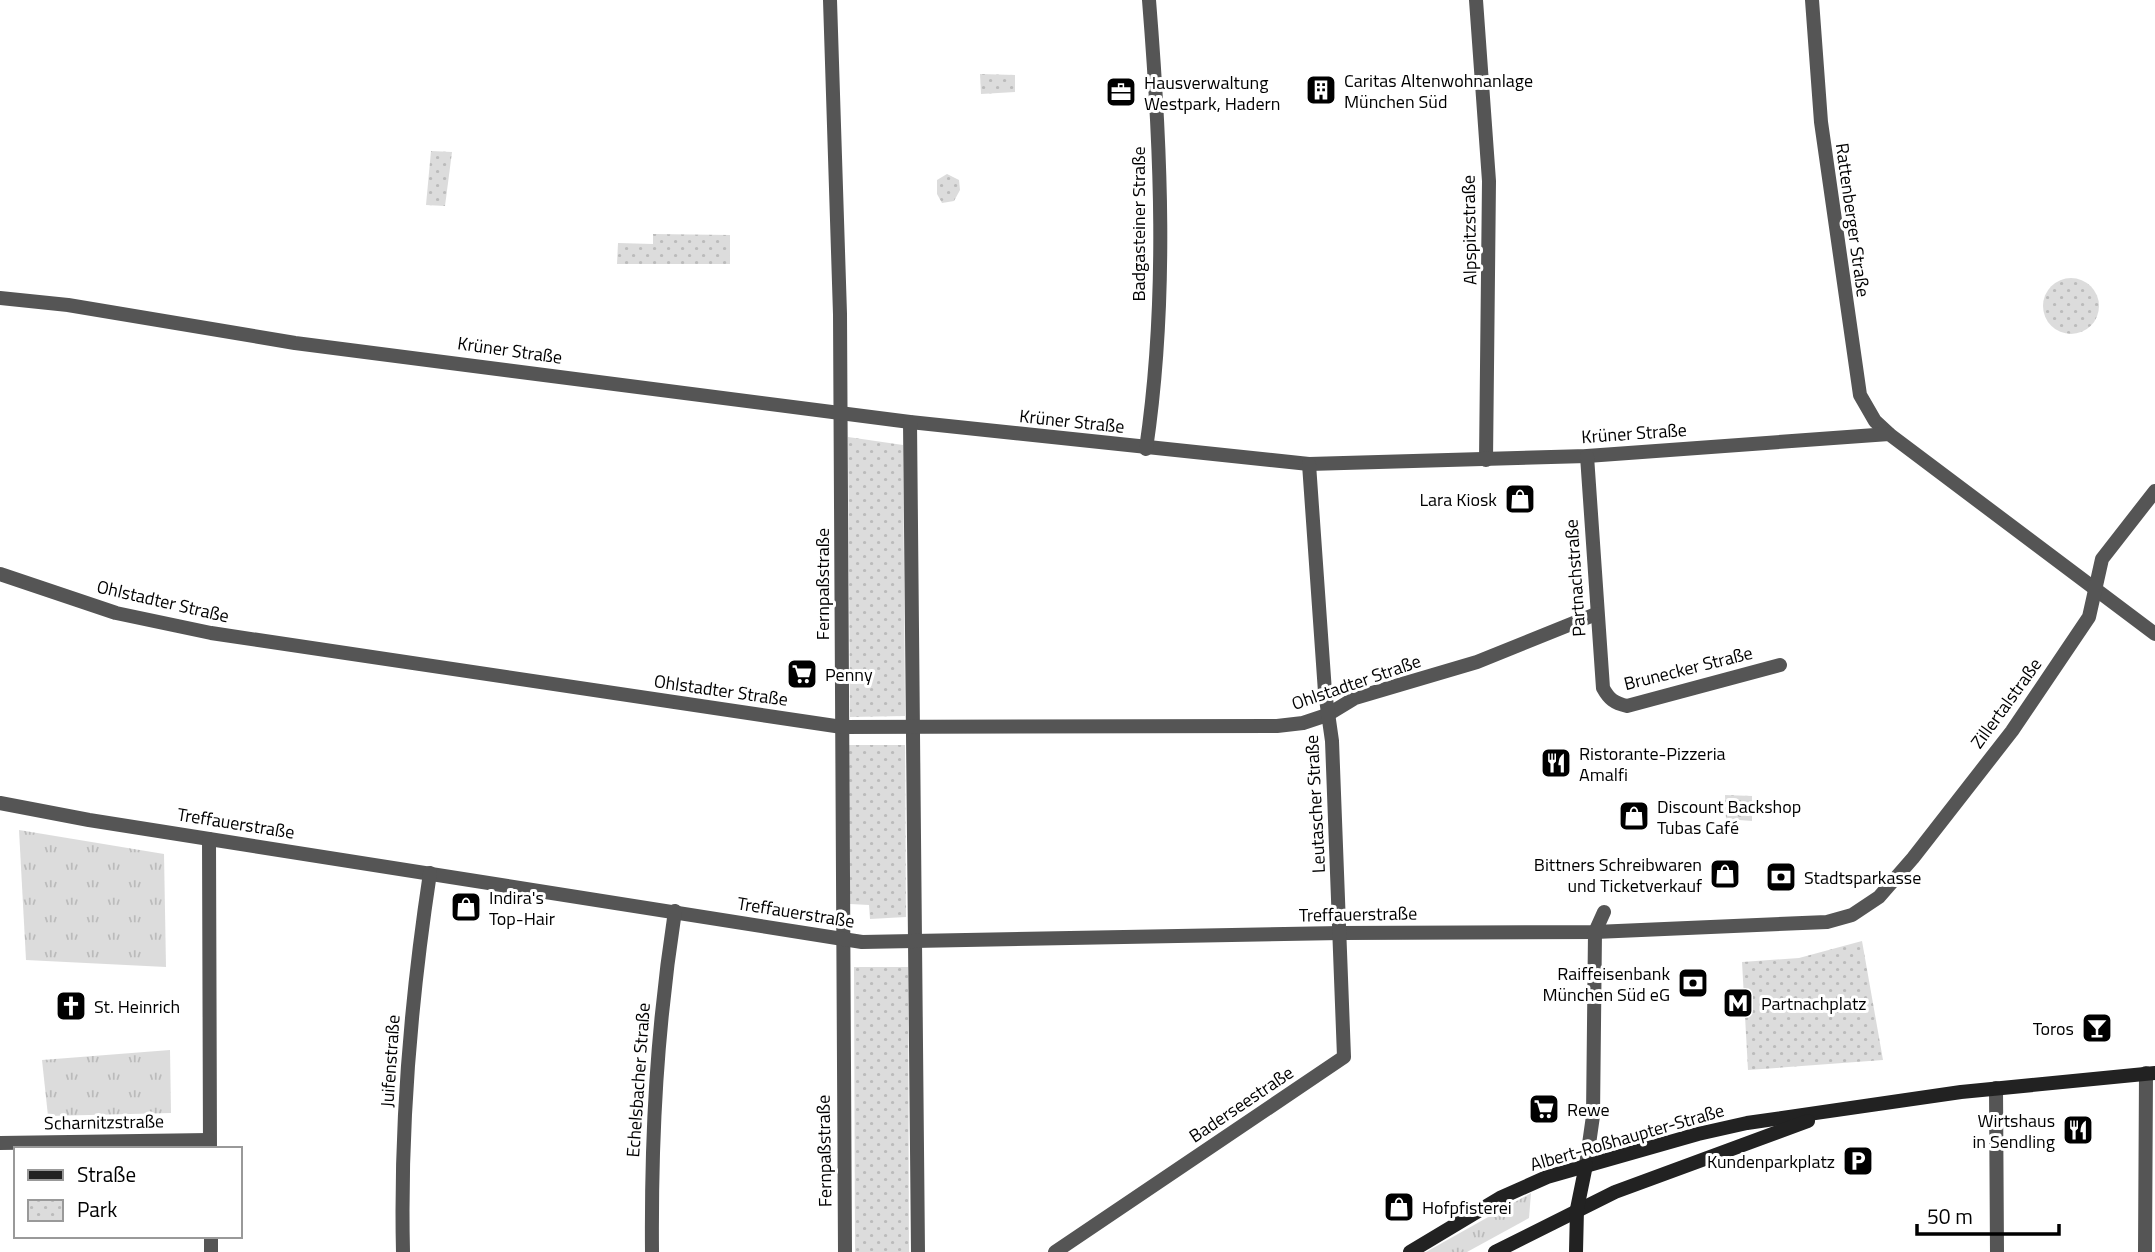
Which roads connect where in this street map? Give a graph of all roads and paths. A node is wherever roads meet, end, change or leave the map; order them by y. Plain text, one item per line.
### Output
1 (830, 0) edge
2 (1149, 0) edge
3 (1476, 0) edge
4 (1812, 0) edge
5 (0, 298) edge
6 (841, 413) junction
7 (910, 422) junction
8 (1889, 435) junction
9 (1146, 449) junction
10 (1587, 456) junction
11 (1486, 460) junction
12 (1309, 464) junction
13 (2155, 491) edge
14 (0, 574) edge
15 (2095, 588) junction
16 (1595, 614) junction
17 (2155, 634) edge
18 (1780, 665) dead end
19 (1608, 697) joint
20 (1327, 715) junction
21 (842, 727) junction
22 (915, 728) junction
23 (0, 803) edge
24 (209, 839) junction
25 (430, 873) junction
26 (675, 911) junction
27 (1604, 912) dead end
28 (1595, 932) junction
29 (1341, 933) junction
30 (841, 940) junction
31 (916, 941) junction
32 (2150, 1073) edge
33 (1996, 1088) junction
34 (1829, 1113) junction
35 (0, 1143) edge
36 (209, 1144) edge
37 (1587, 1165) junction
38 (1577, 1209) junction
39 (403, 1252) edge
40 (652, 1252) edge
41 (845, 1252) edge
42 (918, 1252) edge
43 (1055, 1252) edge
44 (1410, 1252) edge
45 (1495, 1252) edge
46 (1576, 1252) edge
47 (1997, 1252) edge
48 (2146, 1252) edge

1 - 6 street, Fernpaßstraße
2 - 9 street, Badgasteiner Straße
3 - 11 street, Alpspitzstraße
4 - 8 street, Rattenberger Straße
5 - 6 street, Krüner Straße
6 - 7 street, Krüner Straße
6 - 21 street, Fernpaßstraße
7 - 9 street, Krüner Straße
7 - 22 street
8 - 10 street, Krüner Straße
8 - 15 street
9 - 12 street, Krüner Straße
10 - 11 street, Krüner Straße
10 - 16 street, Partnachstraße
11 - 12 street, Krüner Straße
12 - 20 street, Leutascher Straße
13 - 15 street, Zillertalstraße
14 - 21 street, Ohlstadter Straße
15 - 17 street
15 - 28 street, Zillertalstraße
16 - 19 street, Partnachstraße
16 - 20 street, Ohlstadter Straße
18 - 19 street, Brunecker Straße
20 - 22 street, Ohlstadter Straße
20 - 29 street, Leutascher Straße
21 - 22 street, Ohlstadter Straße
21 - 30 street, Fernpaßstraße
22 - 31 street
23 - 24 street, Treffauerstraße
24 - 25 street, Treffauerstraße
24 - 36 street
25 - 26 street, Treffauerstraße
25 - 39 street, Juifenstraße
26 - 30 street, Treffauerstraße
26 - 40 street, Echelsbacher Straße
27 - 28 street
28 - 29 street, Treffauerstraße
28 - 37 street
29 - 31 street, Treffauerstraße
29 - 43 street, Baderseestraße
30 - 31 street, Treffauerstraße
30 - 41 street, Fernpaßstraße
31 - 42 street
32 - 33 main road, Albert-Roßhaupter-Straße
32 - 48 street
33 - 34 main road, Albert-Roßhaupter-Straße
33 - 47 street
34 - 37 main road, Albert-Roßhaupter-Straße
34 - 38 main road, Albert-Roßhaupter-Straße
35 - 36 street, Scharnitzstraße
37 - 38 main road
37 - 44 main road, Albert-Roßhaupter-Straße
38 - 45 main road, Albert-Roßhaupter-Straße
38 - 46 main road

